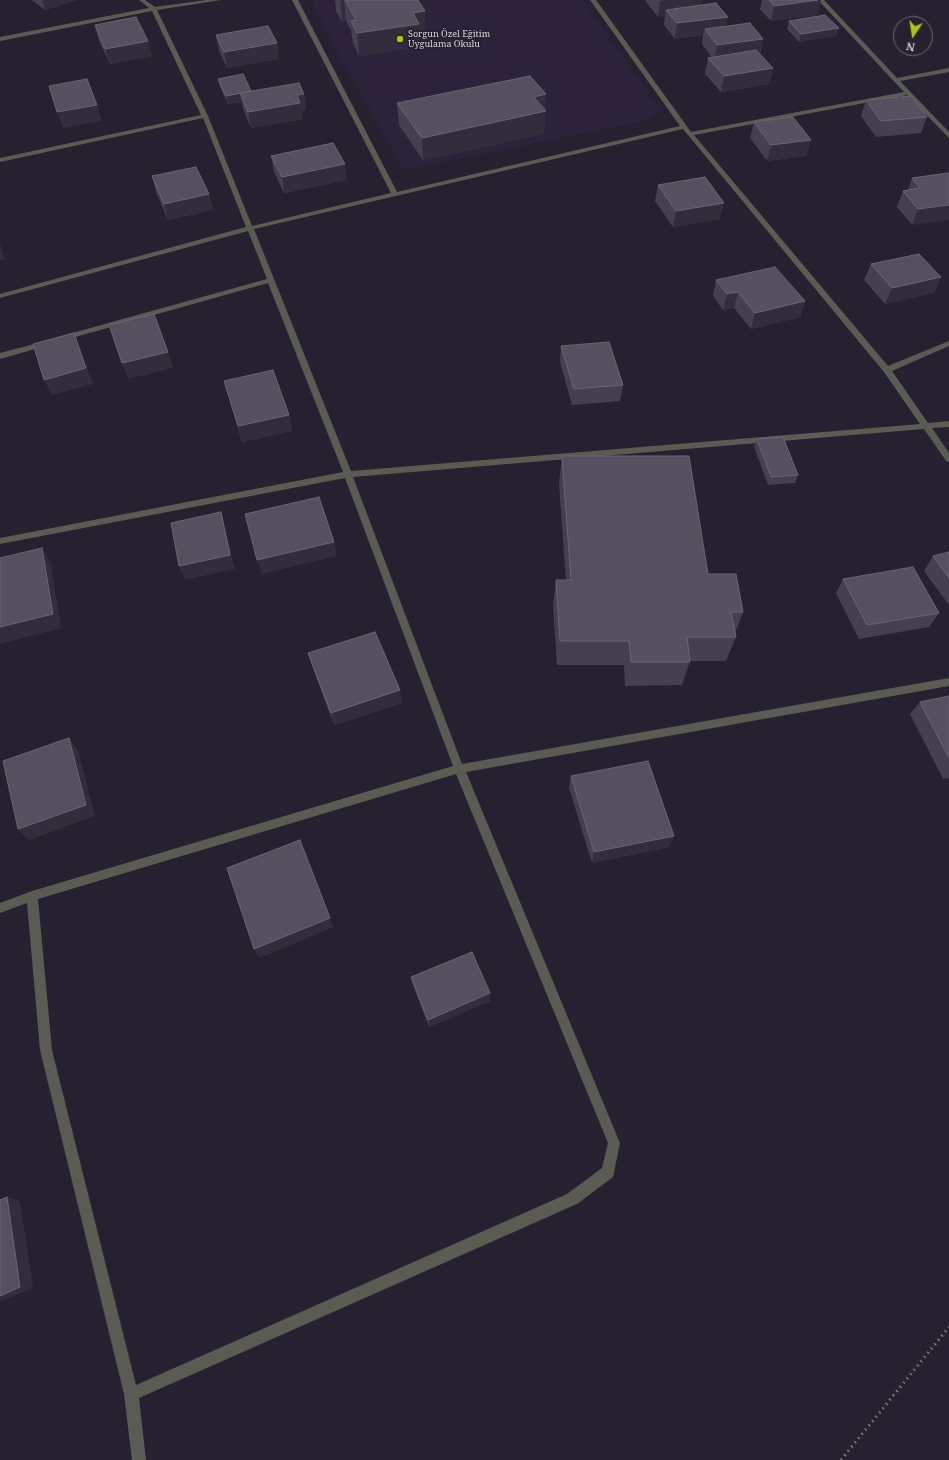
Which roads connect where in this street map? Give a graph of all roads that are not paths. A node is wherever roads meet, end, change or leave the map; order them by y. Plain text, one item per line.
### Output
1 (142, 0) edge
2 (218, 0) edge
3 (296, 0) edge
4 (593, 0) edge
5 (820, 0) edge
6 (154, 9) junction
7 (0, 39) edge
8 (949, 70) edge
9 (895, 80) junction
10 (908, 93) junction
11 (205, 116) junction
12 (684, 126) junction
13 (690, 134) junction
14 (949, 136) edge
15 (0, 160) edge
16 (395, 194) junction
17 (251, 228) junction
18 (271, 280) junction
19 (0, 296) edge
20 (949, 343) edge
21 (0, 356) edge
22 (887, 370) junction
23 (949, 424) edge
24 (924, 425) junction
25 (949, 459) edge
26 (348, 474) junction
27 (0, 541) edge
28 (949, 682) edge
29 (459, 769) junction
30 (32, 896) junction
31 (0, 908) edge
32 (130, 1394) junction
33 (139, 1460) edge

1 - 6 street
2 - 6 street
3 - 16 street
4 - 12 street
5 - 9 street
6 - 7 street
6 - 11 street
8 - 9 street
9 - 10 street
10 - 13 street
10 - 14 street
11 - 15 street
11 - 17 street
12 - 13 street
12 - 16 street
13 - 22 street
16 - 17 street
17 - 18 street
17 - 19 street
18 - 21 street
18 - 26 street
20 - 22 street
22 - 24 street
23 - 24 street
24 - 25 street
24 - 26 street
26 - 27 street
26 - 29 street
28 - 29 street
29 - 30 street
29 - 32 street
30 - 31 street
30 - 32 street
32 - 33 street

